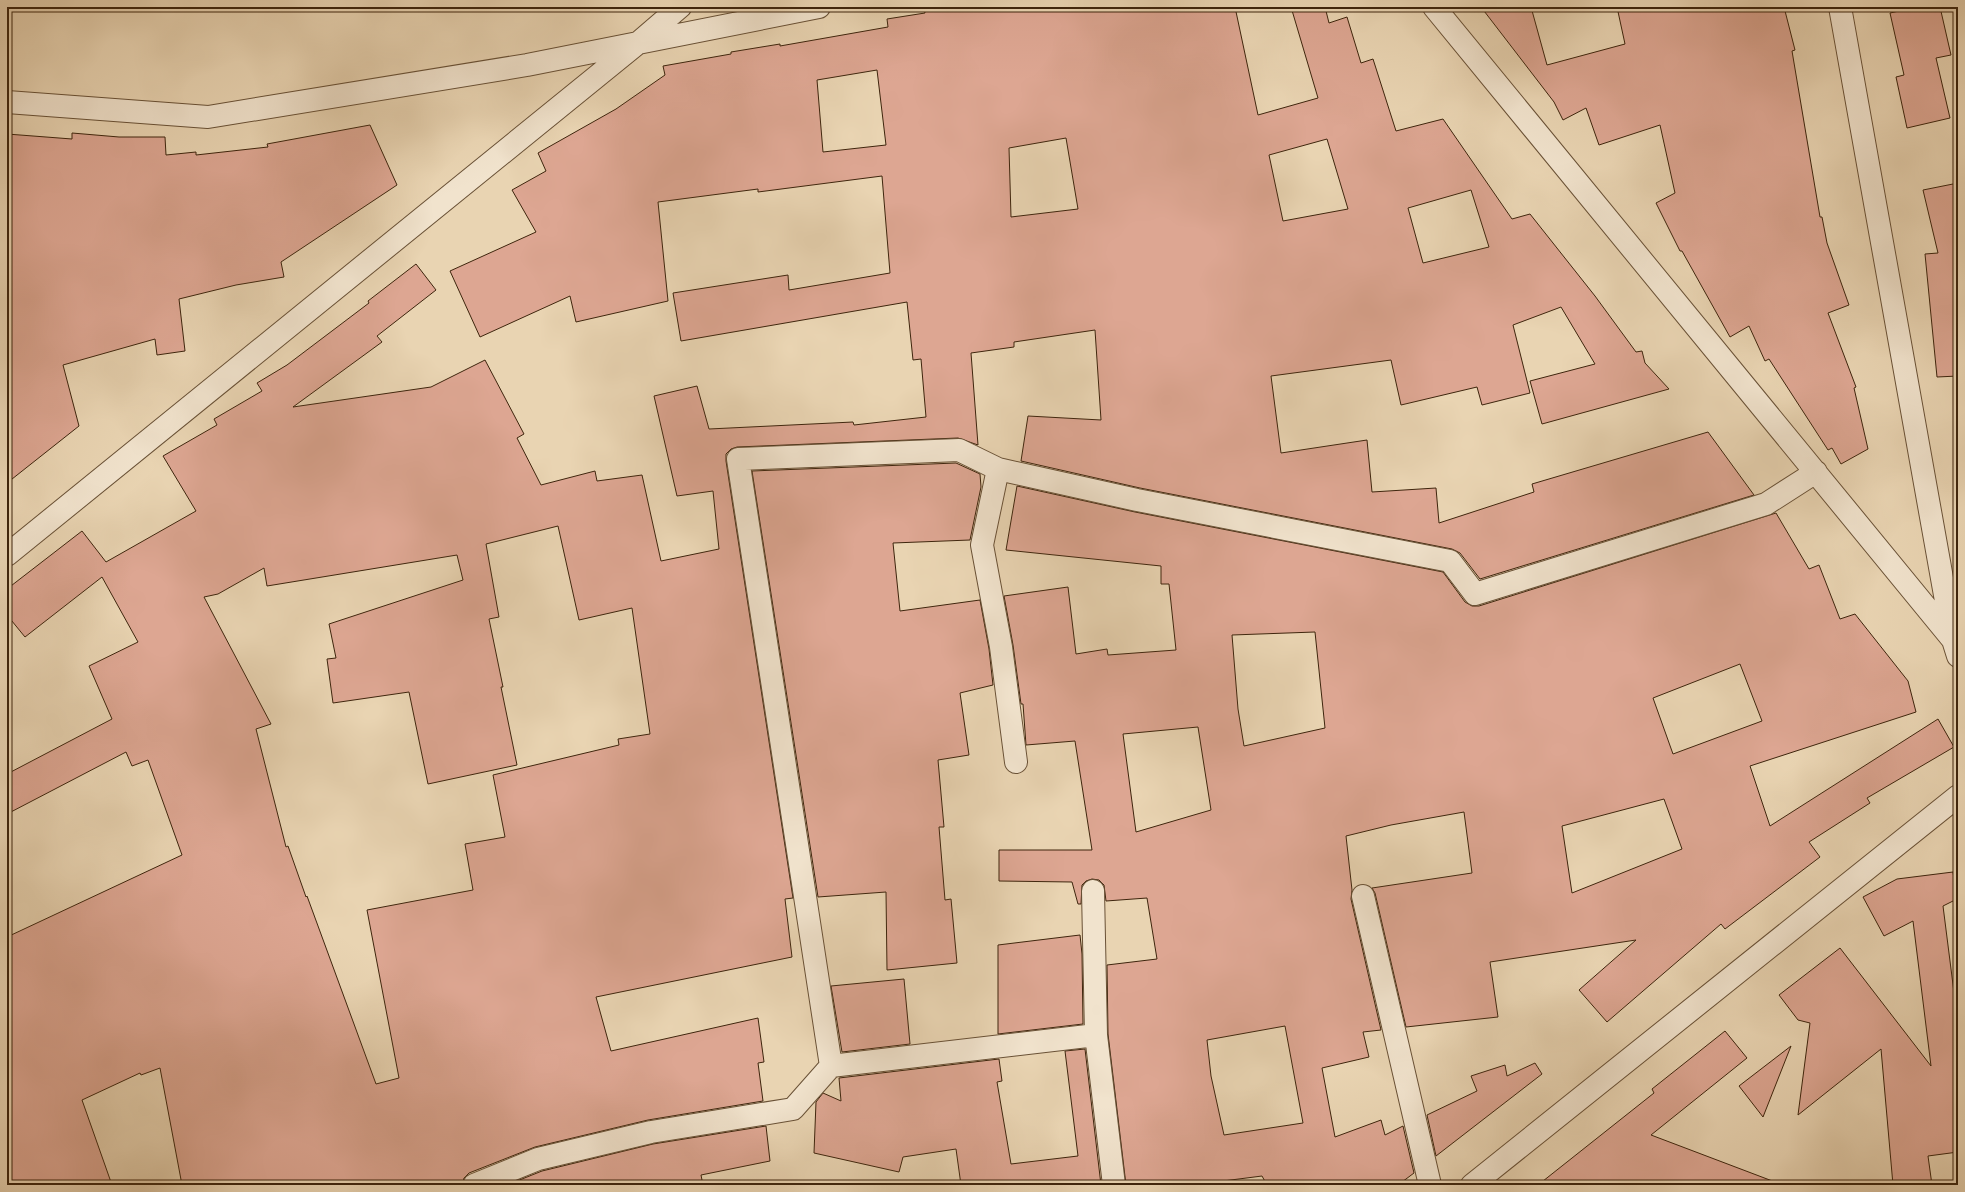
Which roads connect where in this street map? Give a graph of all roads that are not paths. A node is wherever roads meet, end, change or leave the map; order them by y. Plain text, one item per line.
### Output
1 (680, 7) edge
2 (819, 7) edge
3 (1434, 7) edge
4 (1840, 7) edge
5 (638, 43) junction
6 (7, 102) edge
7 (998, 469) junction
8 (1816, 472) junction
9 (7, 555) edge
10 (1956, 648) edge
11 (1016, 762) dead end
12 (1958, 796) edge
13 (1093, 891) dead end
14 (1364, 896) dead end
15 (1096, 1035) junction
16 (831, 1066) junction
17 (474, 1185) edge
18 (1114, 1185) edge
19 (1430, 1185) edge
20 (1472, 1185) edge

1 - 5 street
2 - 5 street
3 - 8 street
4 - 10 street
5 - 6 street
5 - 9 street
7 - 8 street
7 - 11 street
7 - 16 street
8 - 10 street
12 - 20 street
13 - 15 street
14 - 19 street
15 - 16 street
15 - 18 street
16 - 17 street

